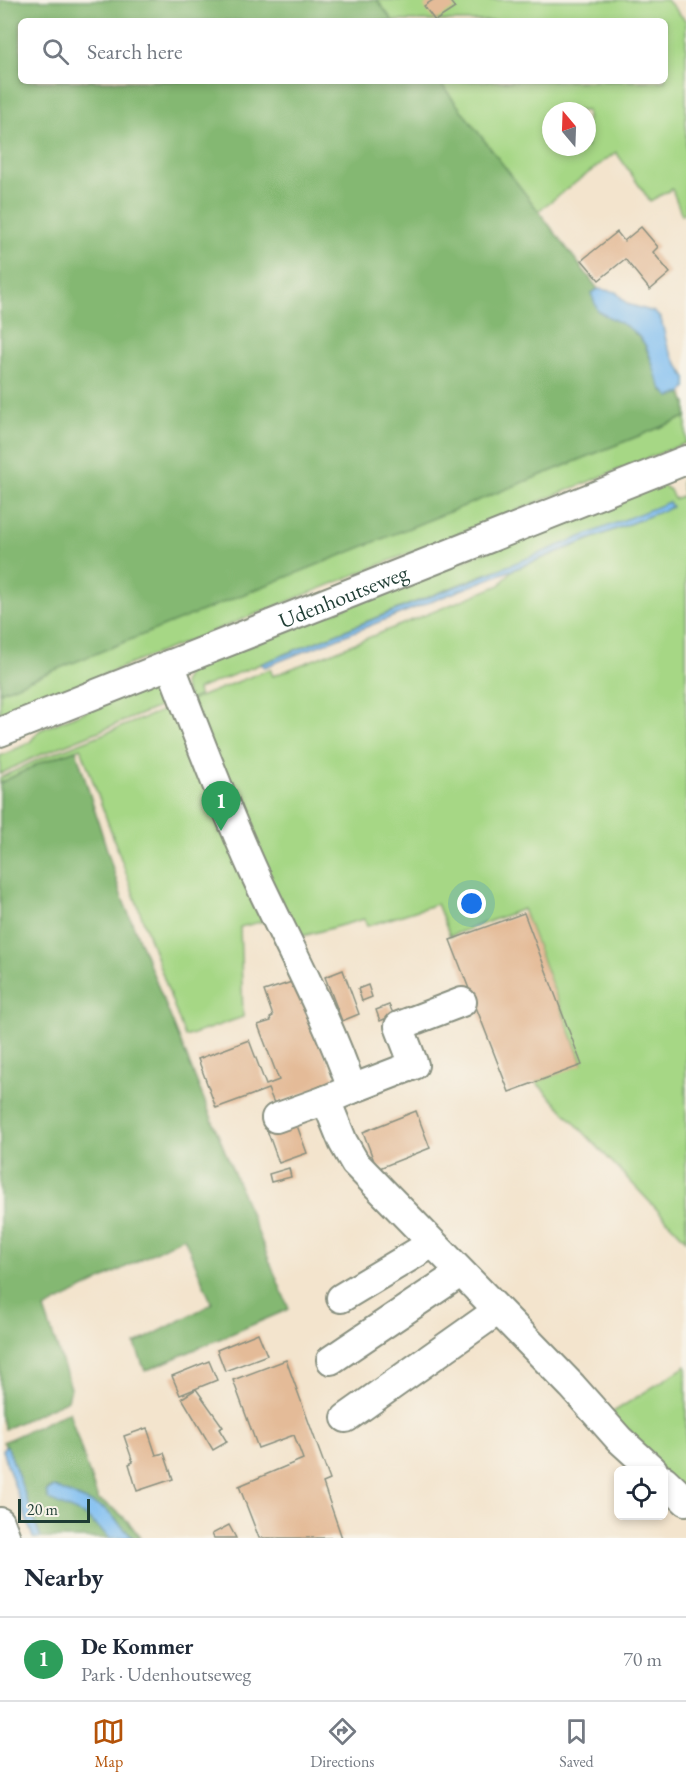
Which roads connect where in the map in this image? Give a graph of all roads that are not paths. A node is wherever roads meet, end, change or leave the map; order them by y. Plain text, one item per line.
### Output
1 (686, 460) edge
2 (170, 664) junction
3 (0, 732) edge
4 (462, 1002) dead end
5 (339, 1094) junction
6 (276, 1118) dead end
7 (431, 1244) junction
8 (460, 1273) junction
9 (341, 1298) dead end
10 (497, 1311) junction
11 (331, 1360) dead end
12 (346, 1418) dead end
13 (649, 1466) edge
14 (668, 1485) edge
15 (686, 1501) edge
16 (0, 1522) edge
17 (6, 1538) edge

1 - 2 street, Udenhoutseweg
2 - 3 street, Udenhoutseweg
2 - 5 street
4 - 5 street
5 - 6 street
5 - 7 street
7 - 8 street
7 - 9 street
8 - 10 street
8 - 11 street
10 - 12 street
10 - 13 street
14 - 15 street
16 - 17 street

